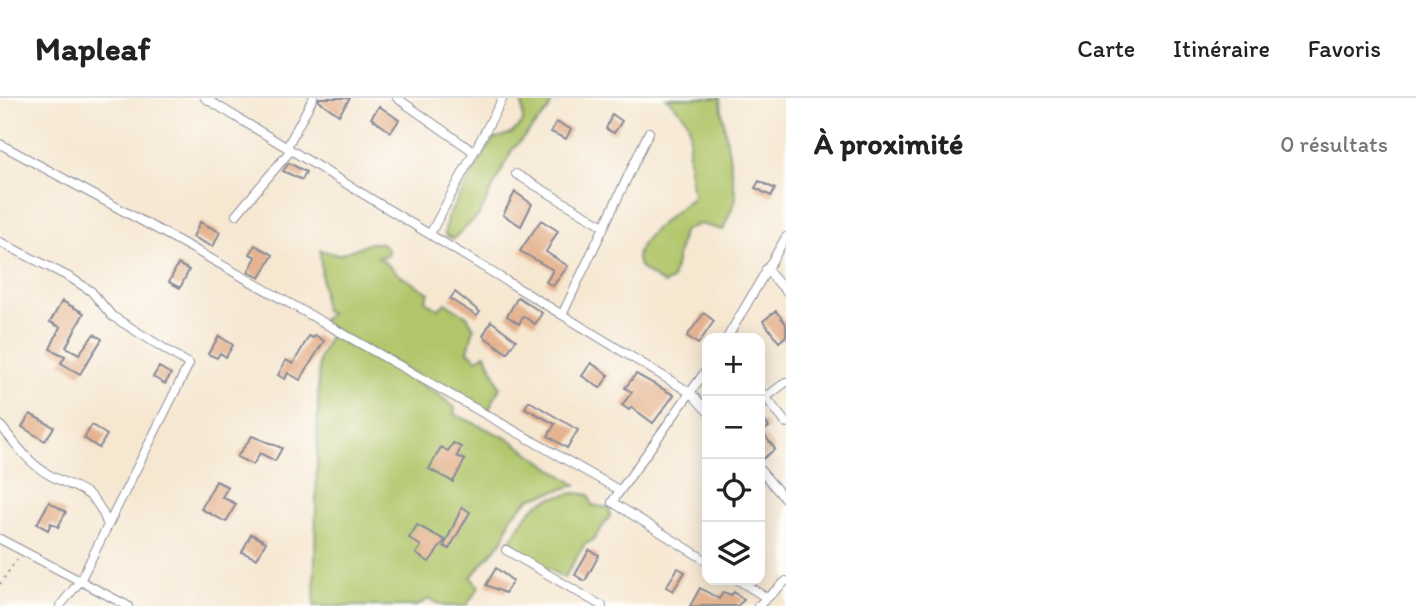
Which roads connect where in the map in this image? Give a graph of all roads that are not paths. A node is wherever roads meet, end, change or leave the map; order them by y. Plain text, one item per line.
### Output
1 (205, 98) edge
2 (313, 98) edge
3 (397, 98) edge
4 (503, 98) edge
5 (649, 132) dead end
6 (0, 144) edge
7 (289, 149) junction
8 (474, 152) junction
9 (516, 174) dead end
10 (236, 215) dead end
11 (604, 226) junction
12 (430, 234) junction
13 (786, 237) edge
14 (0, 242) edge
15 (766, 269) junction
16 (786, 291) edge
17 (562, 314) junction
18 (730, 333) edge
19 (702, 376) edge
20 (786, 382) edge
21 (691, 393) junction
22 (766, 397) joint
23 (702, 405) edge
24 (786, 423) edge
25 (0, 425) edge
26 (765, 476) edge
27 (619, 489) junction
28 (786, 500) edge
29 (107, 523) junction
30 (0, 539) edge
31 (506, 550) dead end
32 (702, 558) edge
33 (80, 581) junction
34 (786, 581) edge
35 (746, 585) edge
36 (767, 598) junction
37 (60, 606) edge
38 (128, 606) edge
39 (602, 606) edge
40 (758, 606) edge

1 - 7 street
2 - 7 street
3 - 8 street
4 - 8 street
5 - 11 street
6 - 27 street
7 - 10 street
7 - 12 street
8 - 12 street
9 - 11 street
11 - 17 street
12 - 17 street
13 - 15 street
14 - 29 street
15 - 16 street
15 - 18 street
17 - 21 street
19 - 21 street
20 - 22 street
21 - 23 street
21 - 27 street
22 - 24 street
25 - 29 street
26 - 28 street
27 - 32 street
29 - 33 street
30 - 33 street
31 - 39 street
33 - 37 street
33 - 38 street
34 - 36 street
35 - 36 street
36 - 40 street

